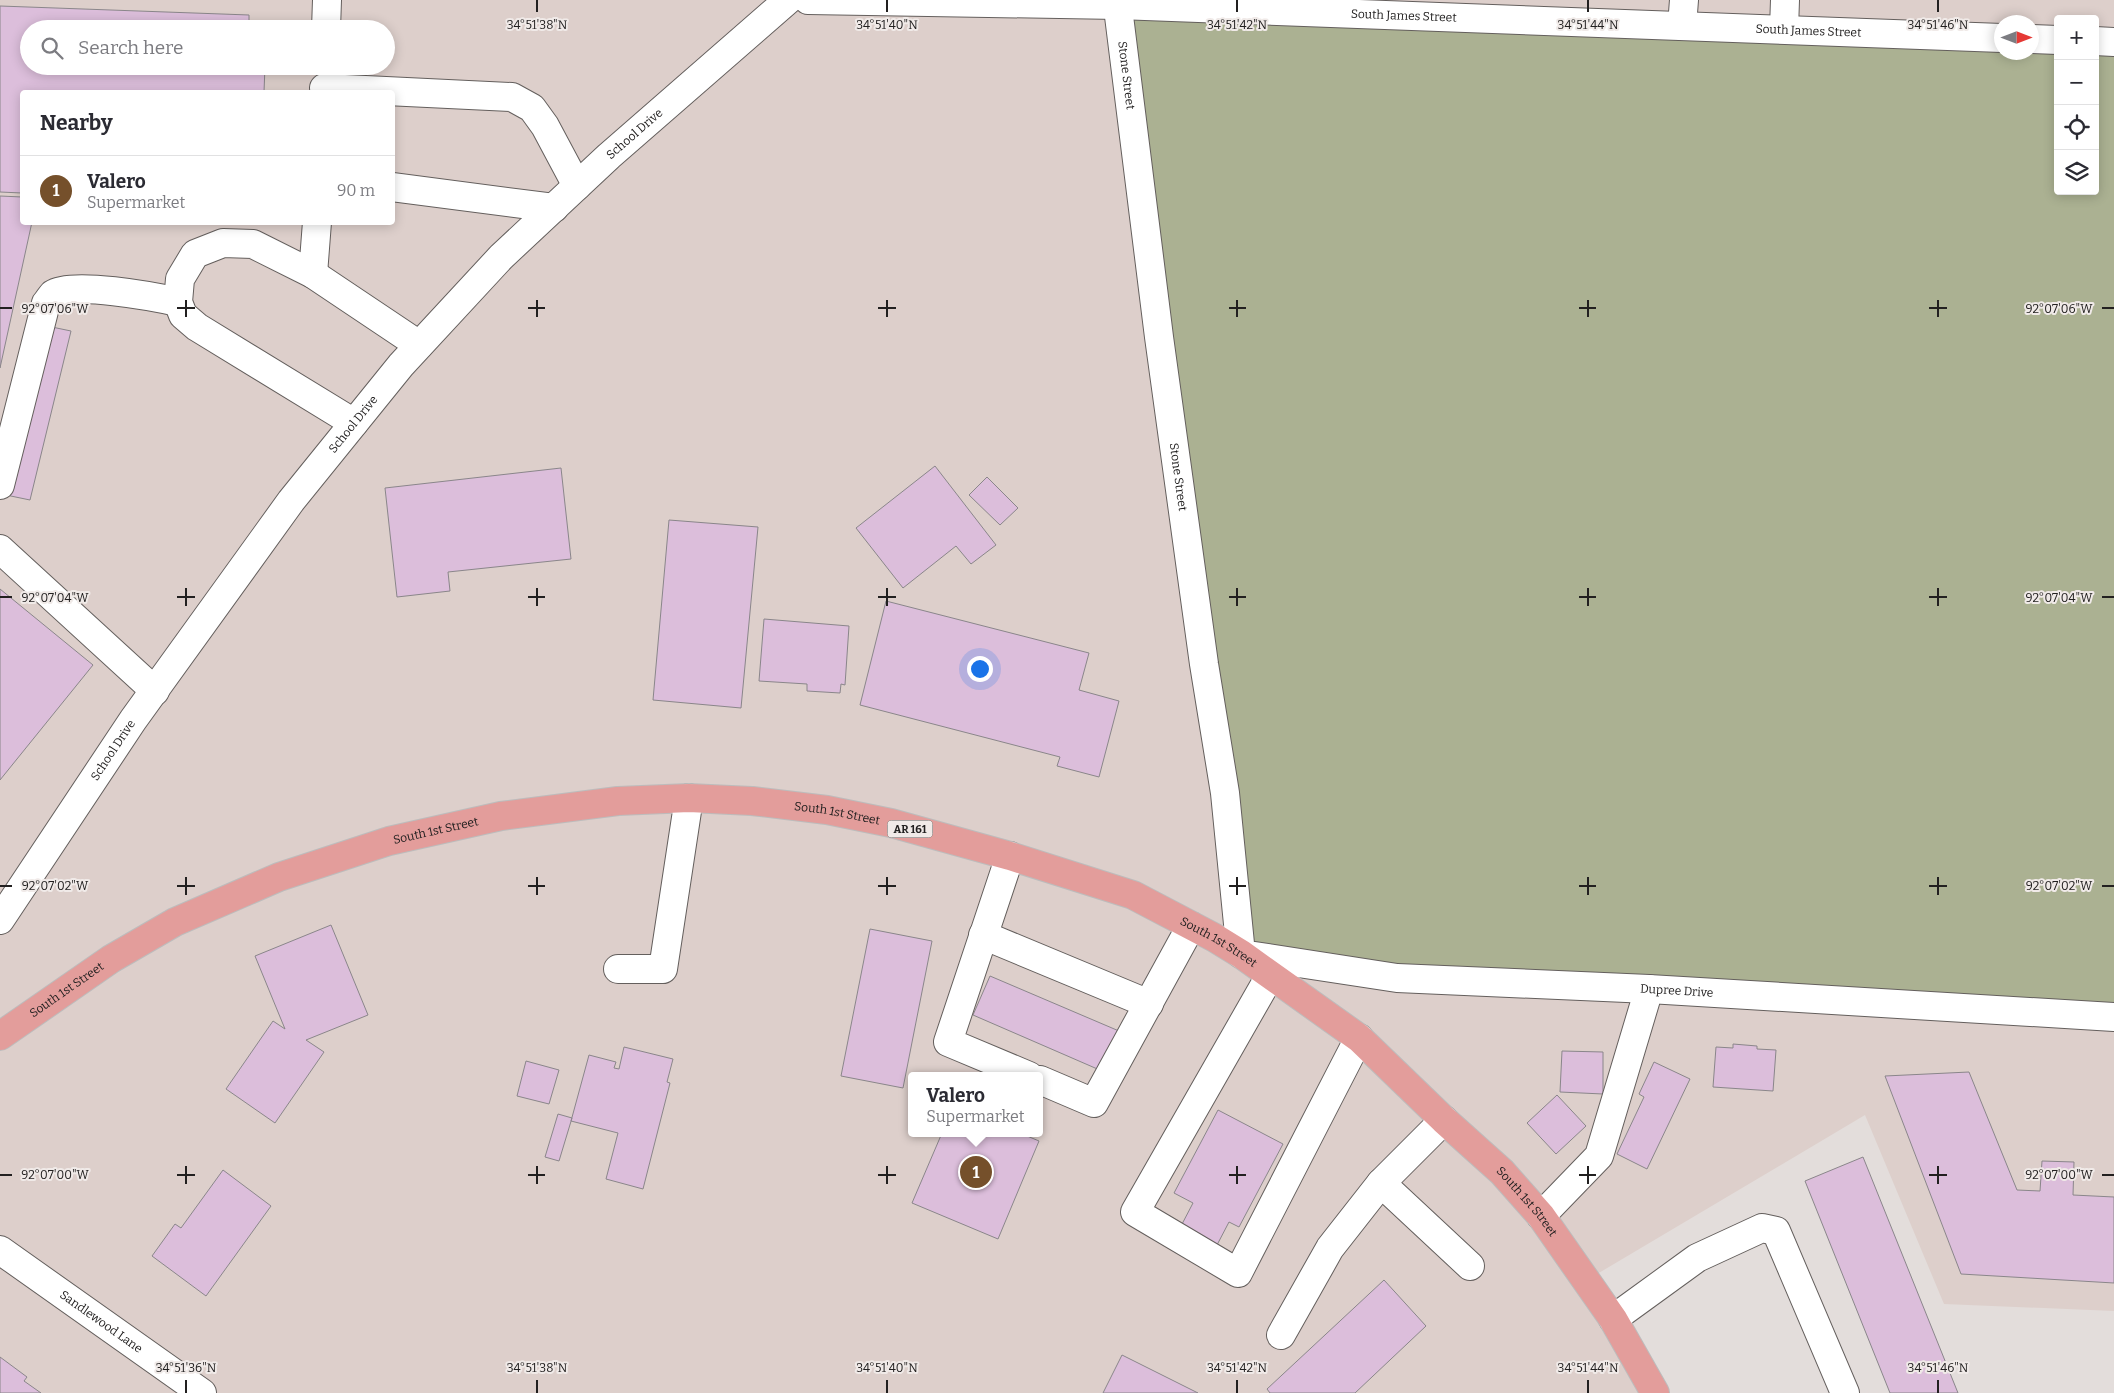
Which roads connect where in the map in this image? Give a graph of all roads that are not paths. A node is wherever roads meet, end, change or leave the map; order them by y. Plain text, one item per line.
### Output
1 (327, 0) edge
2 (788, 0) edge
3 (808, 0) edge
4 (1785, 0) edge
5 (1117, 2) edge
6 (1391, 7) edge
7 (1540, 10) edge
8 (1683, 13) edge
9 (326, 20) edge
10 (1784, 29) junction
11 (1994, 38) edge
12 (2039, 39) edge
13 (2054, 40) edge
14 (2099, 41) edge
15 (2114, 42) edge
16 (324, 82) edge
17 (395, 186) edge
18 (576, 186) junction
19 (554, 208) junction
20 (317, 225) edge
21 (313, 274) junction
22 (178, 302) junction
23 (420, 345) junction
24 (354, 423) junction
25 (0, 485) edge
26 (0, 550) edge
27 (155, 691) junction
28 (689, 798) junction
29 (1010, 856) junction
30 (0, 920) edge
31 (1192, 926) junction
32 (983, 936) junction
33 (1241, 954) junction
34 (618, 969) dead end
35 (1271, 974) junction
36 (1649, 988) junction
37 (1149, 1004) junction
38 (2114, 1017) edge
39 (0, 1036) edge
40 (1359, 1038) junction
41 (1019, 1072) edge
42 (1043, 1081) edge
43 (1444, 1120) junction
44 (1381, 1184) junction
45 (1541, 1216) junction
46 (0, 1250) edge
47 (1470, 1266) dead end
48 (1613, 1319) junction
49 (1281, 1335) dead end
50 (202, 1393) edge
51 (1655, 1393) edge
52 (1845, 1393) edge

1 - 9 street
2 - 18 street, School Drive
3 - 5 street, South James Street
4 - 10 street
5 - 6 street, South James Street
5 - 33 street, Stone Street
6 - 7 street, South James Street
7 - 8 street, South James Street
8 - 10 street, South James Street
10 - 11 street, South James Street
12 - 13 street
14 - 15 street
16 - 18 street
17 - 19 street
18 - 19 street, School Drive
19 - 23 street, School Drive
20 - 21 street
21 - 22 street
21 - 23 street
22 - 24 street
22 - 25 street
23 - 24 street, School Drive
24 - 27 street, School Drive
26 - 27 street
27 - 30 street, School Drive
28 - 29 main road, South 1st Street / AR 161
28 - 34 street
28 - 39 main road, South 1st Street / AR 161
29 - 31 main road, South 1st Street / AR 161
29 - 32 street
31 - 33 main road, South 1st Street / AR 161
31 - 37 street
32 - 37 street
32 - 41 street
33 - 35 main road, South 1st Street / AR 161
33 - 36 street, Dupree Drive
35 - 40 main road, South 1st Street / AR 161
35 - 40 street
36 - 38 street, Dupree Drive
36 - 45 street
37 - 42 street
40 - 43 main road, South 1st Street / AR 161
43 - 44 street
43 - 45 main road, South 1st Street / AR 161
44 - 47 street
44 - 49 street
45 - 48 main road, South 1st Street / AR 161
46 - 50 street, Sandlewood Lane
48 - 51 main road, South 1st Street / AR 161
48 - 52 street

